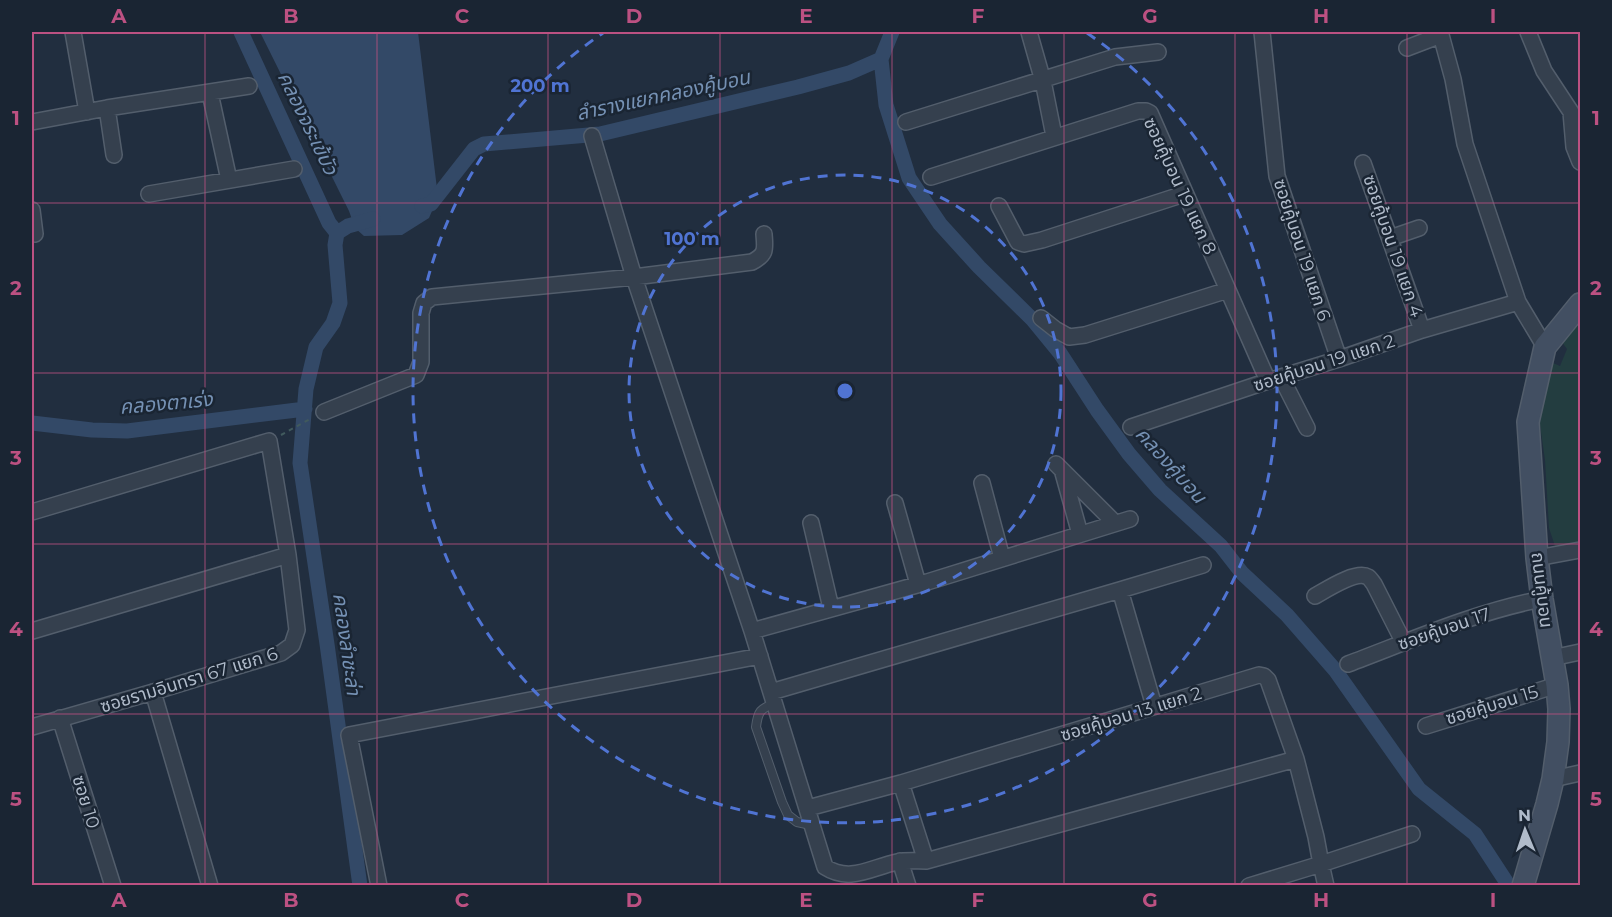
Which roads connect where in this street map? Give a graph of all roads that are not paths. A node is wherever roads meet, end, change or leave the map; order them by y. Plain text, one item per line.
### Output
1 (73, 32) edge
2 (1029, 32) edge
3 (1262, 32) edge
4 (1528, 32) edge
5 (1441, 33) edge
6 (1407, 48) dead end
7 (1158, 52) dead end
8 (1043, 81) junction
9 (249, 86) dead end
10 (210, 93) junction
11 (107, 108) junction
12 (87, 112) junction
13 (32, 122) edge
14 (906, 122) dead end
15 (592, 136) dead end
16 (1054, 136) junction
17 (114, 155) dead end
18 (1581, 162) edge
19 (1364, 163) dead end
20 (294, 169) dead end
21 (931, 177) dead end
22 (229, 180) junction
23 (149, 194) dead end
24 (1185, 194) junction
25 (999, 206) dead end
26 (32, 210) edge
27 (1419, 228) dead end
28 (36, 234) dead end
29 (764, 234) dead end
30 (1390, 238) junction
31 (634, 277) junction
32 (1228, 290) junction
33 (1518, 302) junction
34 (1578, 312) edge
35 (1041, 318) dead end
36 (1422, 330) junction
37 (1545, 346) junction
38 (1339, 359) junction
39 (1275, 379) junction
40 (324, 412) road end
41 (1131, 428) dead end
42 (1307, 429) dead end
43 (982, 483) dead end
44 (895, 503) dead end
45 (32, 512) edge
46 (811, 524) dead end
47 (1080, 534) junction
48 (1581, 550) edge
49 (288, 555) junction
50 (1002, 558) junction
51 (1537, 558) junction
52 (1203, 565) dead end
53 (918, 584) junction
54 (1120, 590) junction
55 (1315, 596) dead end
56 (1542, 599) junction
57 (831, 608) junction
58 (32, 631) edge
59 (752, 631) junction
60 (1404, 643) junction
61 (1581, 652) edge
62 (760, 656) junction
63 (1552, 658) junction
64 (1348, 664) dead end
65 (1557, 685) junction
66 (153, 692) junction
67 (773, 698) junction
68 (1155, 706) junction
69 (60, 718) junction
70 (1426, 726) dead end
71 (32, 727) edge
72 (1296, 759) junction
73 (1581, 773) edge
74 (1553, 779) junction
75 (902, 783) junction
76 (808, 808) junction
77 (813, 825) junction
78 (1412, 834) dead end
79 (900, 861) junction
80 (926, 861) junction
81 (1321, 864) junction
82 (113, 885) edge
83 (210, 885) edge
84 (380, 885) edge
85 (908, 885) edge
86 (1249, 885) edge
87 (1326, 885) edge
88 (1523, 885) edge

1 - 12 street
2 - 8 street
3 - 38 street, ซอยคู้บอน 19 แยก 6
4 - 18 street
5 - 6 street
5 - 33 street
7 - 8 street
8 - 14 street
8 - 16 street
9 - 10 street
10 - 11 street
10 - 22 street
11 - 12 street
11 - 17 street
12 - 13 street
15 - 31 street
16 - 21 street
16 - 24 street, ซอยคู้บอน 19 แยก 8
19 - 30 street, ซอยคู้บอน 19 แยก 4
20 - 22 street
22 - 23 street
24 - 25 street
24 - 32 street, ซอยคู้บอน 19 แยก 8
26 - 28 street
27 - 30 street
29 - 31 street
30 - 36 street, ซอยคู้บอน 19 แยก 4
31 - 40 street
31 - 59 street
32 - 35 street
32 - 39 street, ซอยคู้บอน 19 แยก 8
33 - 36 street, ซอยคู้บอน 19 แยก 2
33 - 37 street
34 - 37 main road, ถนนคู้บอน
36 - 38 street, ซอยคู้บอน 19 แยก 2
37 - 51 main road, ถนนคู้บอน
38 - 39 street, ซอยคู้บอน 19 แยก 2
39 - 41 street, ซอยคู้บอน 19 แยก 2
39 - 42 street, ซอยคู้บอน 19 แยก 8
43 - 50 street
44 - 53 street
45 - 49 street
46 - 57 street
47 - 47 street
47 - 50 street
48 - 51 street
49 - 58 street
49 - 66 street, ซอยรามอินทรา 67 แยก 6
50 - 53 street
51 - 56 main road, ถนนคู้บอน
52 - 54 street
53 - 57 street
54 - 67 street
54 - 68 street
55 - 60 street
56 - 60 street, ซอยคู้บอน 17
56 - 63 main road, ถนนคู้บอน
57 - 59 street
59 - 62 street
60 - 64 street, ซอยคู้บอน 17
61 - 63 street
62 - 67 street
62 - 84 street
63 - 65 main road, ถนนคู้บอน
65 - 70 street, ซอยคู้บอน 15
65 - 74 main road, ถนนคู้บอน
66 - 69 street, ซอยรามอินทรา 67 แยก 6
66 - 83 street
67 - 76 street
67 - 77 lane
68 - 72 street, ซอยคู้บอน 13 แยก 2
68 - 75 street, ซอยคู้บอน 13 แยก 2
69 - 71 street, ซอยรามอินทรา 67 แยก 6
69 - 82 street, ซอย 10
72 - 80 street
72 - 81 street, ซอยคู้บอน 13 แยก 2
73 - 74 street
74 - 88 main road, ถนนคู้บอน
75 - 76 street, ซอยคู้บอน 13 แยก 2
75 - 80 street
76 - 77 street
77 - 79 street
78 - 81 street
79 - 80 street
79 - 85 street
81 - 86 street
81 - 87 street, ซอยคู้บอน 13 แยก 2

